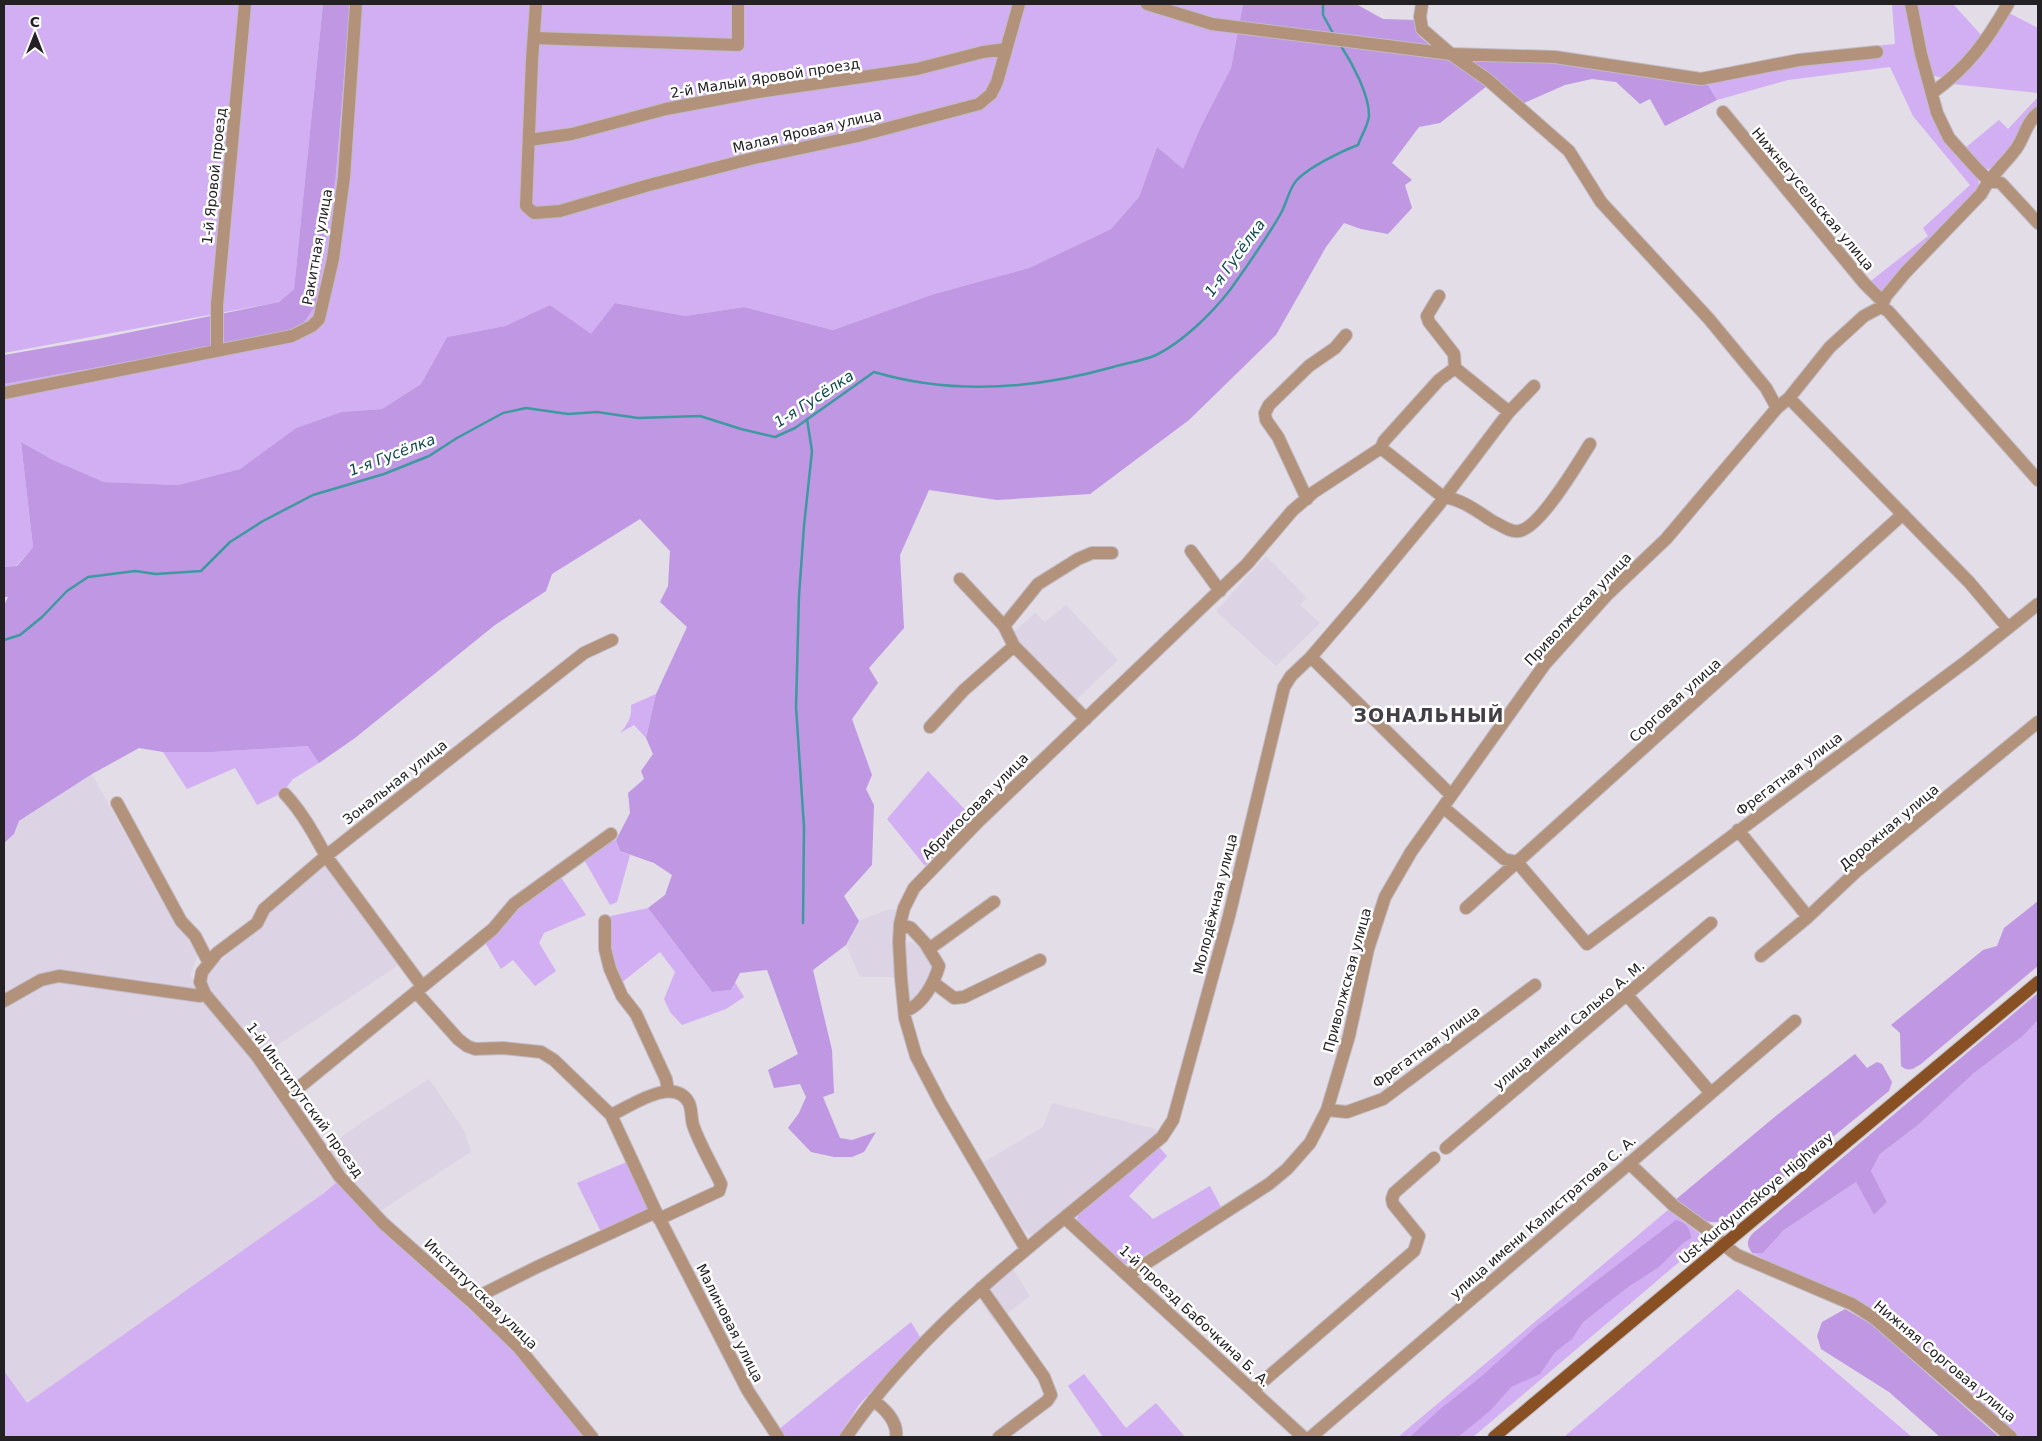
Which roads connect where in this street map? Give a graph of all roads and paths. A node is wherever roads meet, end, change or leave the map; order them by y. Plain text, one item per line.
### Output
1 (245, 4) edge
2 (356, 4) edge
3 (536, 4) edge
4 (738, 4) edge
5 (1020, 4) edge
6 (1147, 4) edge
7 (1422, 4) edge
8 (1911, 4) edge
9 (2008, 4) edge
10 (534, 38) junction
11 (1006, 49) junction
12 (1877, 52) dead end
13 (1451, 54) junction
14 (1932, 93) junction
15 (1723, 112) dead end
16 (2038, 113) edge
17 (529, 140) junction
18 (1988, 180) junction
19 (2038, 223) edge
20 (1439, 296) dead end
21 (1882, 304) junction
22 (1346, 335) dead end
23 (217, 351) junction
24 (1455, 368) junction
25 (1534, 386) dead end
26 (4, 393) edge
27 (1788, 398) junction
28 (1778, 408) junction
29 (1509, 412) junction
30 (1590, 444) dead end
31 (1381, 448) junction
32 (2038, 480) edge
33 (1443, 497) junction
34 (1307, 499) junction
35 (1903, 514) junction
36 (1192, 551) dead end
37 (1112, 553) dead end
38 (960, 579) dead end
39 (1220, 591) junction
40 (2038, 604) edge
41 (1004, 626) junction
42 (2008, 628) junction
43 (612, 640) dead end
44 (1014, 646) junction
45 (1311, 657) junction
46 (1086, 719) junction
47 (2038, 722) edge
48 (930, 727) dead end
49 (285, 794) dead end
50 (1451, 795) junction
51 (118, 803) dead end
52 (1443, 807) junction
53 (1738, 830) junction
54 (611, 834) dead end
55 (326, 856) junction
56 (1517, 862) junction
57 (994, 902) dead end
58 (1466, 908) dead end
59 (1808, 917) junction
60 (605, 921) dead end
61 (1711, 923) dead end
62 (900, 924) junction
63 (929, 949) junction
64 (1760, 956) dead end
65 (1040, 960) dead end
66 (209, 963) junction
67 (2038, 982) edge
68 (934, 983) junction
69 (1535, 984) dead end
70 (419, 989) junction
71 (205, 994) junction
72 (1628, 996) junction
73 (4, 1001) edge
74 (905, 1011) junction
75 (1795, 1021) dead end
76 (668, 1090) junction
77 (1710, 1092) junction
78 (286, 1098) junction
79 (1327, 1110) junction
80 (611, 1115) junction
81 (1446, 1148) dead end
82 (1434, 1158) dead end
83 (1629, 1163) junction
84 (658, 1216) junction
85 (1065, 1218) junction
86 (383, 1223) joint
87 (1724, 1245) junction
88 (1026, 1249) junction
89 (1128, 1275) junction
90 (981, 1288) junction
91 (474, 1304) junction
92 (1253, 1390) junction
93 (873, 1400) junction
94 (592, 1437) edge
95 (778, 1437) edge
96 (846, 1437) edge
97 (896, 1437) edge
98 (999, 1437) edge
99 (1303, 1437) edge
100 (1311, 1437) edge
101 (1494, 1437) edge
102 (2011, 1437) edge

1 - 23 street, 1-й Яровой проезд
2 - 23 street, Ракитная улица
3 - 10 street
4 - 10 street
5 - 11 street, Малая Яровая улица
6 - 13 street
7 - 13 street
8 - 14 street
9 - 14 street
10 - 17 street
11 - 17 street, 2-й Малый Яровой проезд
11 - 17 street, Малая Яровая улица
12 - 13 street
13 - 28 street
14 - 18 street
15 - 21 street, Нижнегусельская улица
16 - 18 street
18 - 19 street
18 - 21 street
20 - 24 street
21 - 27 street, Приволжская улица
21 - 32 street, Нижнегусельская улица
22 - 34 street
23 - 26 street, Ракитная улица
24 - 29 street
24 - 31 street, Абрикосовая улица
25 - 29 street, Молодёжная улица
27 - 28 street, Приволжская улица
27 - 35 street
28 - 50 street, Приволжская улица
29 - 33 street, Молодёжная улица
30 - 33 street
31 - 33 street
31 - 34 street, Абрикосовая улица
33 - 45 street, Молодёжная улица
34 - 39 street, Абрикосовая улица
35 - 42 street
35 - 56 street, Сорговая улица
36 - 39 street
37 - 41 street
38 - 41 street
39 - 46 street, Абрикосовая улица
40 - 42 street, Фрегатная улица
41 - 44 street
42 - 53 street, Фрегатная улица
43 - 55 street, Зональная улица
44 - 46 street
44 - 48 street
45 - 50 street
45 - 85 street, Молодёжная улица
46 - 62 street, Абрикосовая улица
47 - 59 street, Дорожная улица
49 - 55 street, Малиновая улица
50 - 52 street, Приволжская улица
51 - 66 street
52 - 56 street
52 - 79 street, Приволжская улица
53 - 56 street, Фрегатная улица
53 - 59 street
54 - 70 street
55 - 66 street, Зональная улица
55 - 70 street, Малиновая улица
56 - 58 street, Сорговая улица
57 - 63 street
59 - 64 street, Дорожная улица
60 - 76 street
61 - 72 street, улица имени Салько А. М.
62 - 63 street
62 - 74 street, Абрикосовая улица
63 - 68 street
65 - 68 street
66 - 71 street, Зональная улица
67 - 87 main road, Ust-Kurdyumskoye Highway
68 - 74 street
69 - 79 street, Фрегатная улица
70 - 78 street
70 - 80 street, Малиновая улица
71 - 73 street
71 - 78 street, 1-й Институтский проезд
72 - 77 street
72 - 81 street, улица имени Салько А. М.
74 - 88 street, Абрикосовая улица
75 - 77 street, улица имени Калистратова С. А.
76 - 80 street
76 - 84 street
77 - 83 street, улица имени Калистратова С. А.
78 - 86 street, 1-й Институтский проезд
79 - 89 street, Приволжская улица
80 - 84 street, Малиновая улица
82 - 92 street
83 - 87 street, Нижняя Сорговая улица
83 - 100 street, улица имени Калистратова С. А.
84 - 91 street
84 - 95 street, Малиновая улица
85 - 88 street, Молодёжная улица
85 - 89 street, 1-й проезд Бабочкина Б. А.
86 - 91 street, Институтская улица
87 - 101 main road, Ust-Kurdyumskoye Highway
87 - 102 street, Нижняя Сорговая улица
88 - 90 street, Молодёжная улица
89 - 92 street, 1-й проезд Бабочкина Б. А.
90 - 93 street, Молодёжная улица
90 - 98 street
91 - 94 street, Институтская улица
92 - 99 street, 1-й проезд Бабочкина Б. А.
93 - 96 street, Молодёжная улица
93 - 97 street

